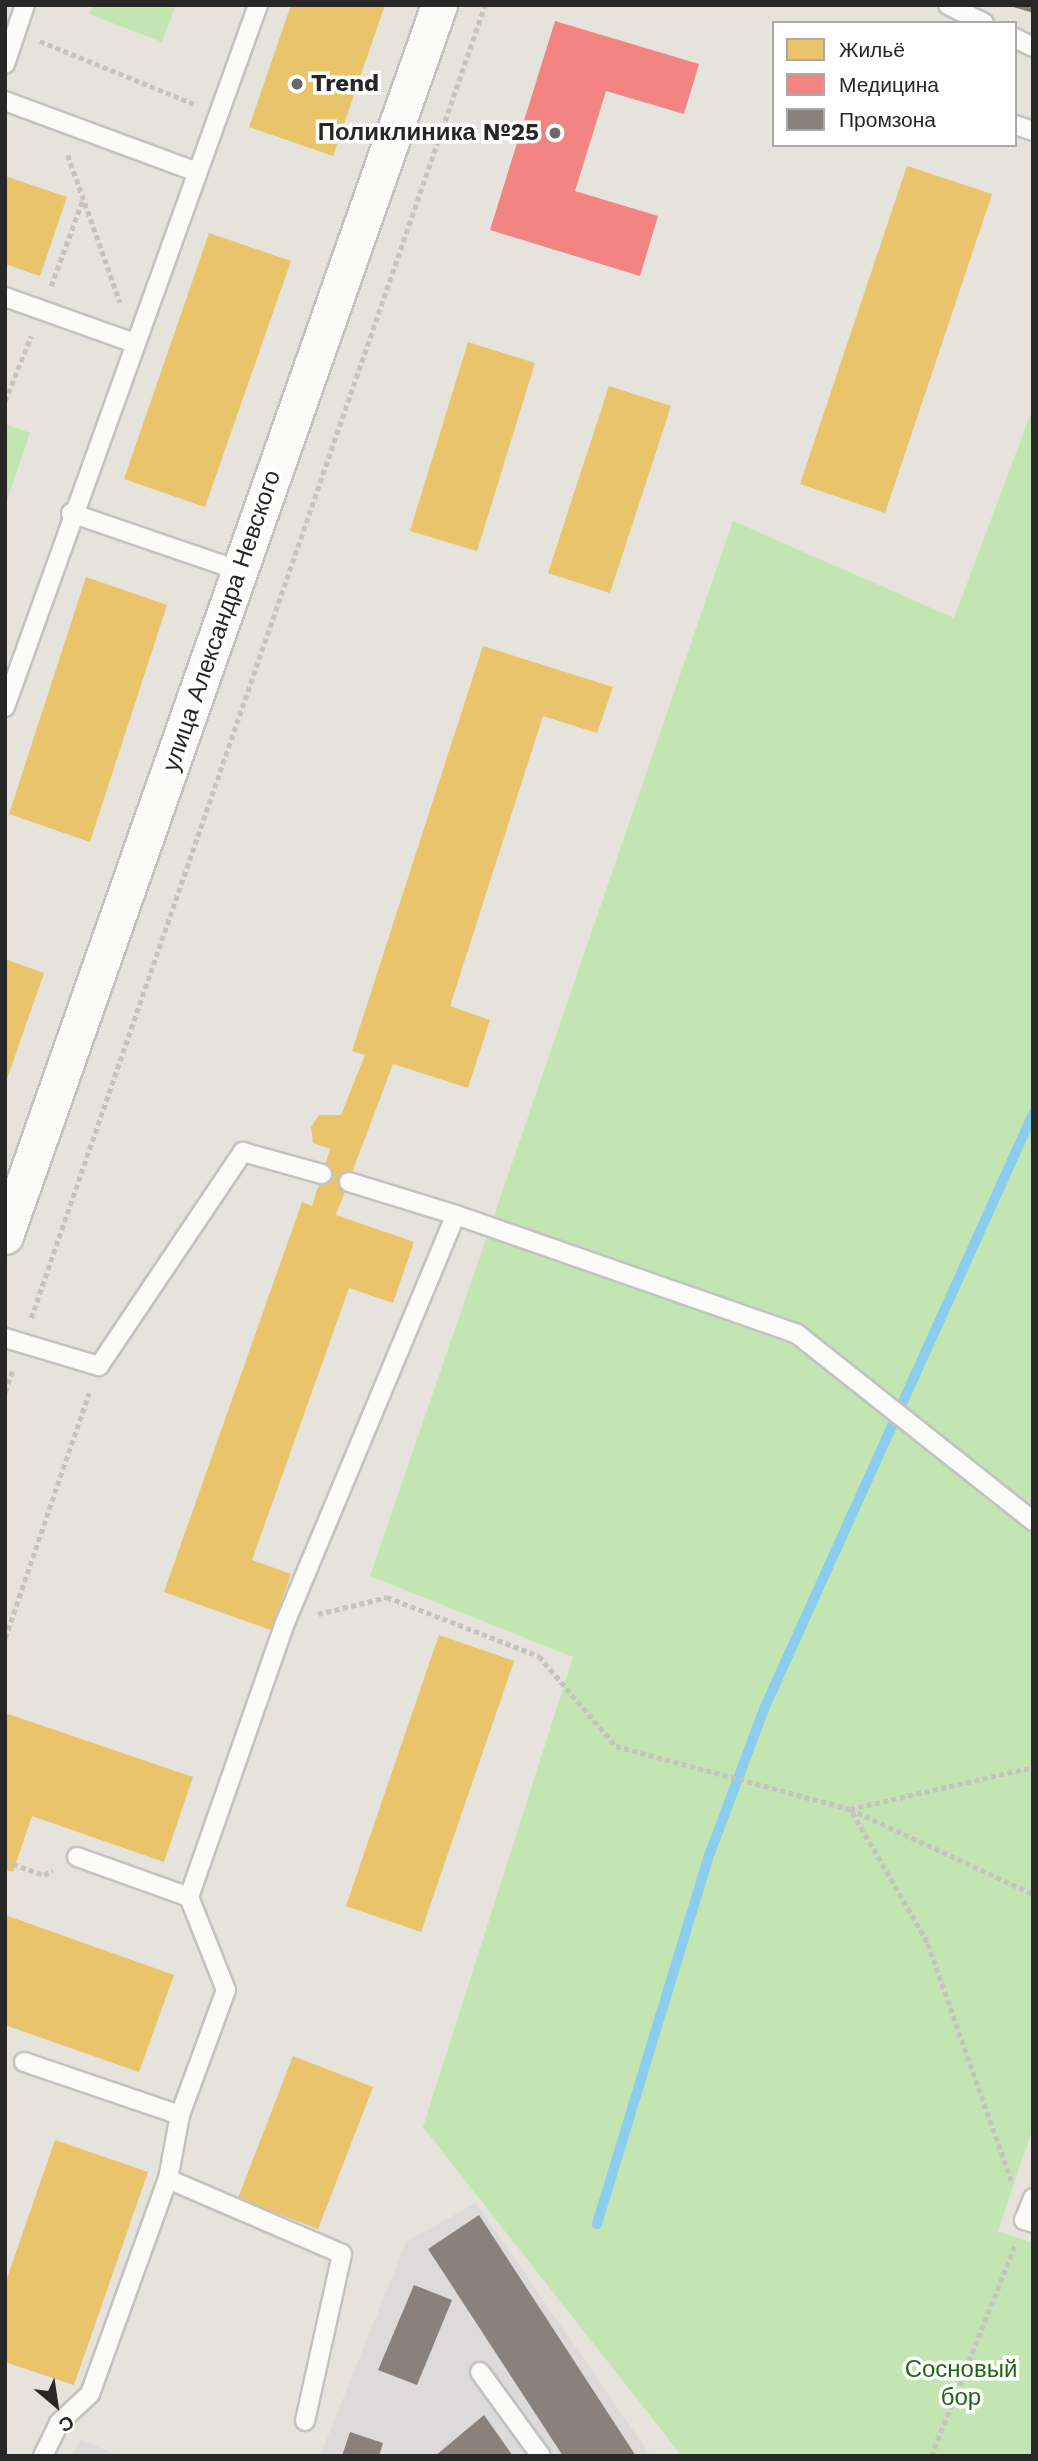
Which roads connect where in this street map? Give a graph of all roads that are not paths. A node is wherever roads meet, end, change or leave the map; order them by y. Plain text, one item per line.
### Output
1 (25, 5) edge
2 (258, 5) edge
3 (439, 5) edge
4 (948, 5) edge
5 (980, 21) edge
6 (1017, 39) edge
7 (1033, 47) edge
8 (5, 64) edge
9 (5, 101) edge
10 (197, 172) junction
11 (5, 297) edge
12 (134, 343) junction
13 (71, 513) junction
14 (240, 571) junction
15 (9, 681) edge
16 (5, 707) edge
17 (322, 1174) dead end
18 (349, 1182) dead end
19 (456, 1215) junction
20 (5, 1236) edge
21 (14, 1340) edge
22 (1033, 1521) edge
23 (77, 1857) road end
24 (189, 1897) junction
25 (24, 2062) dead end
26 (180, 2115) junction
27 (168, 2179) junction
28 (1033, 2198) edge
29 (1029, 2222) edge
30 (480, 2372) dead end
31 (305, 2421) dead end
32 (43, 2456) edge
33 (541, 2456) edge

1 - 8 lane
2 - 10 lane
3 - 14 street, улица Александра Невского
4 - 5 lane
6 - 7 lane
9 - 10 lane
10 - 12 lane
11 - 12 lane
12 - 13 lane
13 - 14 lane
13 - 15 lane
14 - 20 street, улица Александра Невского
15 - 16 lane
17 - 21 lane
18 - 19 lane
19 - 22 lane
19 - 24 lane
23 - 24 lane
24 - 26 lane
25 - 26 lane
26 - 27 lane
27 - 31 lane
27 - 32 lane
28 - 29 lane
30 - 33 lane

